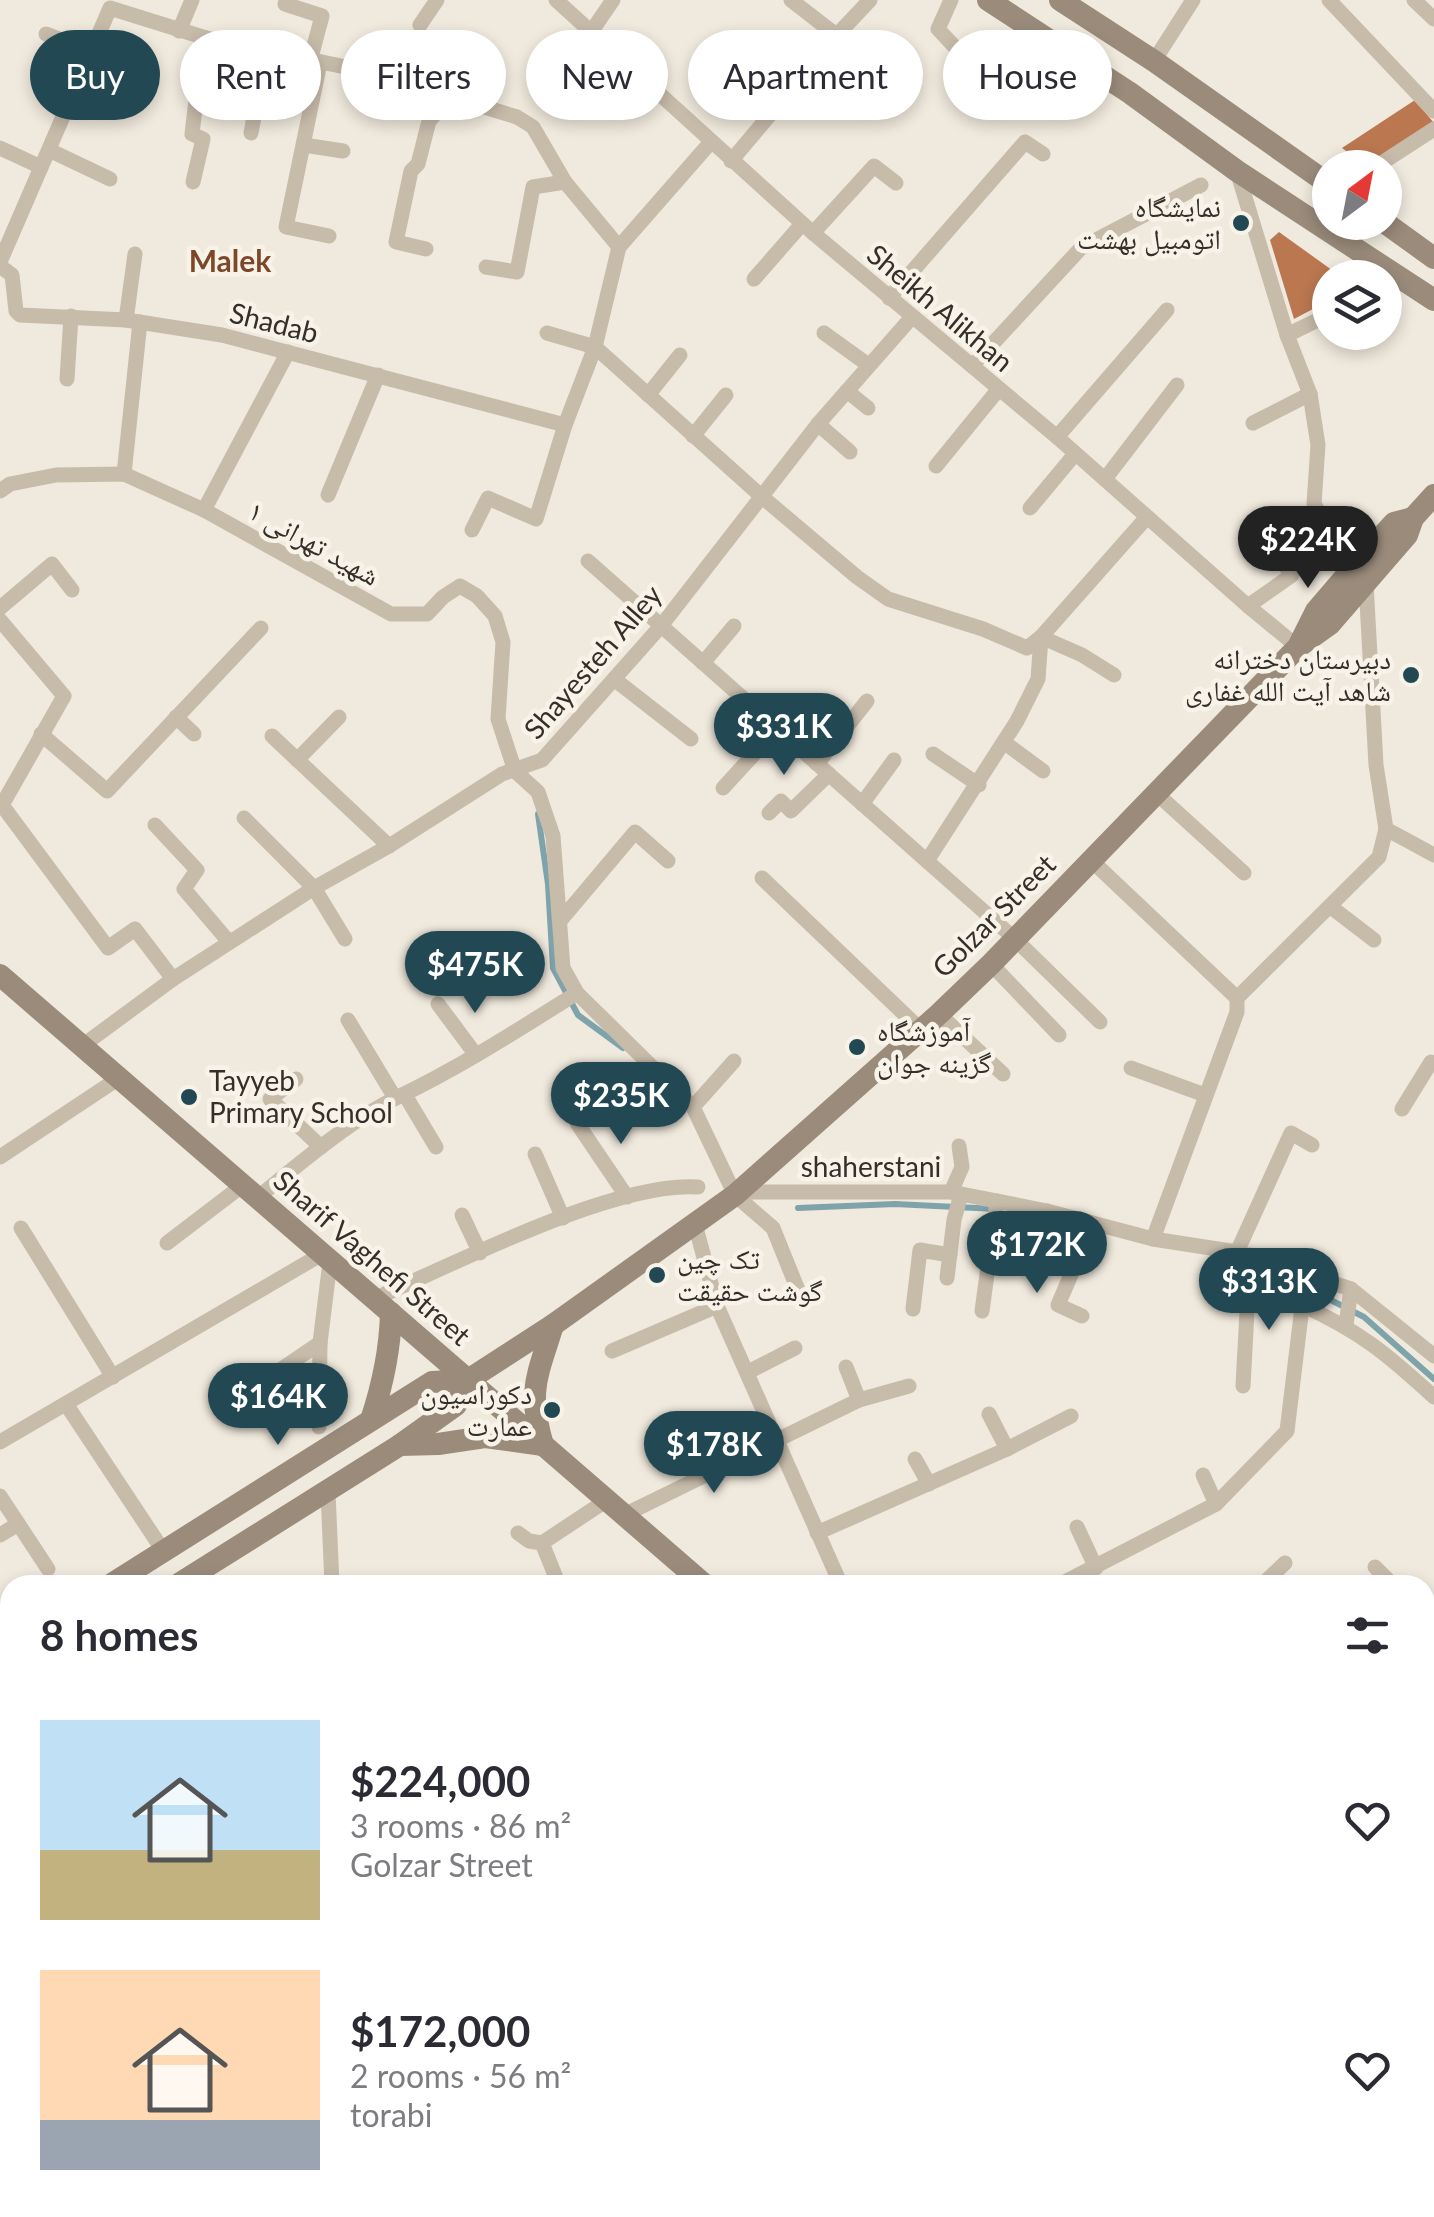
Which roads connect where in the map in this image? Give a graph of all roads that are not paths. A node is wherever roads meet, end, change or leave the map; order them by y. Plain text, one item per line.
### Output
1 (192, 0) edge
2 (556, 0) edge
3 (613, 0) edge
4 (791, 0) edge
5 (870, 0) edge
6 (951, 0) edge
7 (988, 0) edge
8 (1060, 0) edge
9 (1193, 0) edge
10 (1330, 0) edge
11 (1414, 0) edge
12 (435, 1) edge
13 (285, 4) dead end
14 (1434, 19) edge
15 (420, 25) dead end
16 (100, 30) edge
17 (320, 30) edge
18 (589, 30) edge
19 (592, 30) edge
20 (832, 30) edge
21 (842, 30) edge
22 (179, 31) joint
23 (943, 34) edge
24 (1154, 61) junction
25 (668, 104) edge
26 (1434, 111) edge
27 (506, 114) edge
28 (61, 120) edge
29 (194, 120) edge
30 (253, 120) edge
31 (307, 120) edge
32 (430, 120) edge
33 (766, 120) edge
34 (1434, 129) edge
35 (251, 133) dead end
36 (710, 143) junction
37 (304, 145) junction
38 (0, 148) edge
39 (48, 150) junction
40 (1402, 150) edge
41 (343, 151) dead end
42 (1043, 154) dead end
43 (731, 162) junction
44 (42, 166) junction
45 (1237, 171) junction
46 (1312, 172) edge
47 (110, 179) dead end
48 (193, 182) dead end
49 (565, 182) junction
50 (896, 183) dead end
51 (1201, 185) dead end
52 (808, 228) junction
53 (1402, 235) edge
54 (329, 236) dead end
55 (620, 247) junction
56 (426, 249) dead end
57 (135, 254) dead end
58 (1434, 258) edge
59 (1362, 260) edge
60 (0, 264) edge
61 (486, 267) dead end
62 (754, 280) dead end
63 (1402, 286) edge
64 (889, 298) junction
65 (1434, 300) edge
66 (1167, 310) dead end
67 (71, 316) junction
68 (912, 317) junction
69 (133, 321) junction
70 (1312, 323) edge
71 (824, 332) dead end
72 (548, 333) dead end
73 (1287, 335) junction
74 (595, 347) junction
75 (288, 352) junction
76 (680, 354) dead end
77 (867, 364) junction
78 (972, 366) junction
79 (378, 375) junction
80 (68, 380) dead end
81 (1177, 386) dead end
82 (998, 390) junction
83 (847, 391) junction
84 (1310, 394) junction
85 (726, 395) dead end
86 (648, 396) junction
87 (868, 408) dead end
88 (1252, 423) dead end
89 (818, 424) junction
90 (565, 426) junction
91 (693, 436) junction
92 (1056, 437) junction
93 (850, 452) dead end
94 (1075, 454) junction
95 (936, 466) dead end
96 (124, 474) junction
97 (1104, 479) junction
98 (0, 491) edge
99 (1434, 495) edge
100 (328, 496) dead end
101 (761, 496) junction
102 (1030, 508) dead end
103 (204, 510) junction
104 (1147, 517) junction
105 (472, 530) dead end
106 (1276, 554) dead end
107 (588, 561) dead end
108 (1359, 576) junction
109 (72, 590) dead end
110 (1248, 606) junction
111 (0, 608) edge
112 (0, 620) edge
113 (661, 626) junction
114 (734, 626) dead end
115 (261, 628) dead end
116 (1040, 638) junction
117 (1298, 646) junction
118 (703, 663) junction
119 (1114, 675) dead end
120 (614, 679) junction
121 (867, 701) dead end
122 (176, 717) junction
123 (339, 717) dead end
124 (778, 729) junction
125 (41, 734) junction
126 (194, 734) dead end
127 (272, 736) dead end
128 (692, 739) dead end
129 (1005, 743) junction
130 (934, 754) dead end
131 (297, 760) junction
132 (894, 760) dead end
133 (823, 769) junction
134 (515, 771) junction
135 (1043, 771) dead end
136 (979, 784) junction
137 (723, 788) dead end
138 (1156, 793) junction
139 (862, 804) junction
140 (791, 811) junction
141 (769, 813) dead end
142 (244, 818) dead end
143 (155, 825) dead end
144 (800, 828) dead end
145 (1386, 829) junction
146 (389, 846) junction
147 (1434, 855) edge
148 (668, 860) dead end
149 (927, 861) junction
150 (1092, 861) junction
151 (1244, 873) dead end
152 (762, 878) dead end
153 (314, 888) junction
154 (1331, 907) junction
155 (560, 921) junction
156 (345, 939) dead end
157 (1014, 939) junction
158 (1374, 940) dead end
159 (229, 942) junction
160 (991, 964) junction
161 (172, 978) junction
162 (4, 984) edge
163 (577, 993) junction
164 (1237, 998) junction
165 (438, 1004) dead end
166 (940, 1014) junction
167 (348, 1020) dead end
168 (1100, 1022) dead end
169 (921, 1030) junction
170 (1059, 1034) dead end
171 (82, 1046) junction
172 (476, 1055) junction
173 (734, 1061) dead end
174 (1433, 1061) edge
175 (1131, 1068) dead end
176 (1003, 1074) dead end
177 (119, 1078) junction
178 (296, 1079) dead end
179 (1206, 1096) junction
180 (400, 1097) junction
181 (694, 1107) junction
182 (1402, 1109) dead end
183 (577, 1123) dead end
184 (436, 1146) dead end
185 (960, 1146) dead end
186 (1312, 1146) dead end
187 (320, 1148) junction
188 (535, 1154) dead end
189 (0, 1157) edge
190 (698, 1186) dead end
191 (250, 1192) junction
192 (736, 1193) junction
193 (956, 1193) junction
194 (627, 1197) junction
195 (997, 1201) junction
196 (1046, 1211) junction
197 (462, 1215) dead end
198 (564, 1218) junction
199 (1089, 1222) junction
200 (695, 1224) junction
201 (21, 1228) dead end
202 (1153, 1238) junction
203 (168, 1242) dead end
204 (480, 1253) junction
205 (1244, 1253) junction
206 (950, 1254) junction
207 (326, 1258) junction
208 (1020, 1268) dead end
209 (1306, 1274) junction
210 (947, 1278) dead end
211 (1352, 1289) junction
212 (798, 1290) dead end
213 (1041, 1296) dead end
214 (1058, 1305) junction
215 (1302, 1305) junction
216 (382, 1306) junction
217 (716, 1306) junction
218 (913, 1310) dead end
219 (982, 1311) dead end
220 (1082, 1316) dead end
221 (554, 1325) junction
222 (1346, 1325) junction
223 (320, 1343) junction
224 (795, 1348) dead end
225 (612, 1351) dead end
226 (1434, 1356) edge
227 (846, 1367) dead end
228 (748, 1372) junction
229 (113, 1377) junction
230 (468, 1380) junction
231 (264, 1381) dead end
232 (909, 1386) dead end
233 (1244, 1386) dead end
234 (1434, 1397) edge
235 (859, 1400) junction
236 (66, 1404) junction
237 (989, 1414) dead end
238 (1071, 1416) dead end
239 (371, 1420) junction
240 (319, 1428) dead end
241 (774, 1440) junction
242 (0, 1442) edge
243 (400, 1445) junction
244 (543, 1445) junction
245 (1006, 1449) junction
246 (953, 1450) dead end
247 (916, 1458) dead end
248 (963, 1468) junction
249 (1203, 1476) dead end
250 (929, 1484) junction
251 (328, 1492) junction
252 (0, 1496) edge
253 (1216, 1504) junction
254 (616, 1507) junction
255 (18, 1524) junction
256 (1076, 1527) dead end
257 (518, 1533) dead end
258 (817, 1533) junction
259 (0, 1535) edge
260 (542, 1543) junction
261 (164, 1552) junction
262 (1285, 1563) dead end
263 (1096, 1568) junction
264 (1375, 1568) dead end
265 (48, 1569) dead end
266 (128, 1575) edge
267 (193, 1575) edge
268 (332, 1575) edge
269 (555, 1575) edge
270 (694, 1575) edge
271 (836, 1575) edge
272 (1081, 1575) edge
273 (1272, 1575) edge
274 (1382, 1575) edge

1 - 22 street
2 - 18 street, Sheikh Alikhan
3 - 19 street
4 - 20 street
5 - 21 street
6 - 23 street
7 - 45 main road
8 - 24 main road
9 - 24 street
10 - 26 street
11 - 14 street
12 - 15 street
13 - 17 street
16 - 22 street
24 - 46 main road
25 - 36 street, Sheikh Alikhan
27 - 49 street
28 - 39 street
29 - 48 street
30 - 35 street
31 - 37 street
32 - 56 street
33 - 43 street
34 - 40 street
36 - 43 street, Sheikh Alikhan
36 - 55 street
37 - 41 street
37 - 54 street
38 - 44 street
39 - 44 street
39 - 47 street
42 - 64 street
43 - 52 street, Sheikh Alikhan
44 - 60 street
45 - 59 main road
45 - 73 street
49 - 55 street
49 - 61 street
50 - 52 street
51 - 78 street
52 - 62 street
52 - 64 street, Sheikh Alikhan
53 - 58 main road
55 - 74 street
57 - 69 street
60 - 67 street, Shadab
63 - 65 main road
64 - 68 street, Sheikh Alikhan
66 - 92 street
67 - 69 street, Shadab
67 - 80 street
68 - 77 street, Shayesteh Alley
68 - 78 street, Sheikh Alikhan
69 - 75 street, Shadab
69 - 96 street
70 - 73 street
71 - 77 street
72 - 74 street
73 - 84 street
74 - 86 street
74 - 90 street
75 - 79 street, Shadab
75 - 103 street
76 - 86 street
77 - 83 street, Shayesteh Alley
78 - 82 street, Sheikh Alikhan
79 - 90 street, Shadab
79 - 100 street
81 - 97 street
82 - 92 street, Sheikh Alikhan
82 - 95 street
83 - 87 street
83 - 89 street, Shayesteh Alley
84 - 88 street
84 - 108 street
85 - 91 street
86 - 91 street
89 - 93 street
89 - 101 street, Shayesteh Alley
90 - 105 street
91 - 101 street
92 - 94 street, Sheikh Alikhan
94 - 97 street, Sheikh Alikhan
94 - 102 street
96 - 98 street, شهید تهرانی ۱
96 - 103 street, شهید تهرانی ۱
97 - 104 street, Sheikh Alikhan
99 - 108 main road, Golzar Street
101 - 113 street, Shayesteh Alley
101 - 116 street
103 - 134 street, شهید تهرانی ۱
104 - 110 street, Sheikh Alikhan
104 - 116 street
106 - 110 street
107 - 113 street
108 - 117 main road, Golzar Street
108 - 145 street
109 - 111 street
110 - 117 street, Sheikh Alikhan
112 - 125 street
113 - 118 street
113 - 120 street, Shayesteh Alley
114 - 118 street
115 - 122 street
116 - 119 street
116 - 129 street
117 - 138 main road, Golzar Street
118 - 124 street
120 - 128 street
120 - 134 street, Shayesteh Alley
121 - 133 street
122 - 125 street
122 - 126 street
123 - 131 street
124 - 133 street
124 - 137 street
125 - 161 street
127 - 131 street
129 - 135 street
129 - 136 street
130 - 136 street
131 - 146 street
132 - 139 street
133 - 139 street
133 - 140 street
134 - 146 street, Shayesteh Alley
134 - 155 street
136 - 149 street
138 - 150 main road, Golzar Street
138 - 151 street
139 - 149 street
140 - 141 street
140 - 144 street
142 - 153 street
143 - 159 street
145 - 147 street
145 - 154 street
146 - 153 street, Shayesteh Alley
148 - 155 street
149 - 157 street
150 - 157 main road, Golzar Street
150 - 164 street
152 - 169 street
153 - 156 street
153 - 159 street, Shayesteh Alley
154 - 158 street
154 - 164 street
155 - 163 street
157 - 160 main road, Golzar Street
157 - 168 street
159 - 161 street, Shayesteh Alley
160 - 166 main road, Golzar Street
160 - 170 street
161 - 171 street, Shayesteh Alley
162 - 171 main road, Sharif Vaghefi Street
163 - 172 street
163 - 181 street
164 - 179 street
165 - 172 street
166 - 169 main road, Golzar Street
166 - 176 street
167 - 180 street
169 - 192 main road, Golzar Street
171 - 177 main road, Sharif Vaghefi Street
172 - 180 street
173 - 181 street
174 - 182 street
175 - 179 street
177 - 189 street
177 - 191 main road, Sharif Vaghefi Street
178 - 187 street
179 - 202 street
180 - 184 street
180 - 187 street
181 - 192 street
183 - 194 street
185 - 193 street
186 - 205 street
187 - 191 street
188 - 198 street
190 - 194 street
191 - 203 street
191 - 207 main road, Sharif Vaghefi Street
192 - 193 street, shaherstani
192 - 200 main road, Golzar Street
192 - 212 street
193 - 195 street, shaherstani
193 - 206 street
194 - 198 street
195 - 196 street, shaherstani
195 - 219 street
196 - 199 street, shaherstani
196 - 208 street
197 - 204 street
198 - 204 street
199 - 202 street, shaherstani
199 - 214 street
200 - 217 street
200 - 221 main road, Golzar Street
201 - 229 street
202 - 205 street, shaherstani
204 - 216 street
205 - 209 street, shaherstani
205 - 233 street
206 - 210 street
206 - 218 street
207 - 216 main road, Sharif Vaghefi Street
207 - 223 street
207 - 229 street
209 - 211 street, shaherstani
209 - 215 street
211 - 222 street
211 - 226 street
213 - 214 street
214 - 220 street
215 - 222 street
215 - 253 street
216 - 230 main road, Sharif Vaghefi Street
216 - 239 main road
217 - 225 street
217 - 228 street
221 - 230 main road, Golzar Street
221 - 244 main road
222 - 234 street
223 - 231 street
223 - 240 street
224 - 228 street
227 - 235 street
228 - 241 street
229 - 236 street
230 - 239 main road
230 - 243 main road
230 - 244 main road, Sharif Vaghefi Street
232 - 235 street
235 - 241 street
236 - 242 street
236 - 261 street
237 - 245 street
238 - 245 street
239 - 261 main road
241 - 254 street
241 - 258 street
243 - 244 main road
243 - 251 main road
244 - 254 main road, Sharif Vaghefi Street
245 - 248 street
246 - 248 street
247 - 250 street
248 - 250 street
249 - 253 street
250 - 258 street
251 - 267 main road
251 - 268 street
252 - 255 street
253 - 263 street
254 - 260 street
254 - 270 main road, Sharif Vaghefi Street
255 - 259 street
255 - 265 street
256 - 263 street
257 - 260 street
258 - 271 street
260 - 269 street
261 - 266 main road
262 - 273 street
263 - 272 street
264 - 274 street

